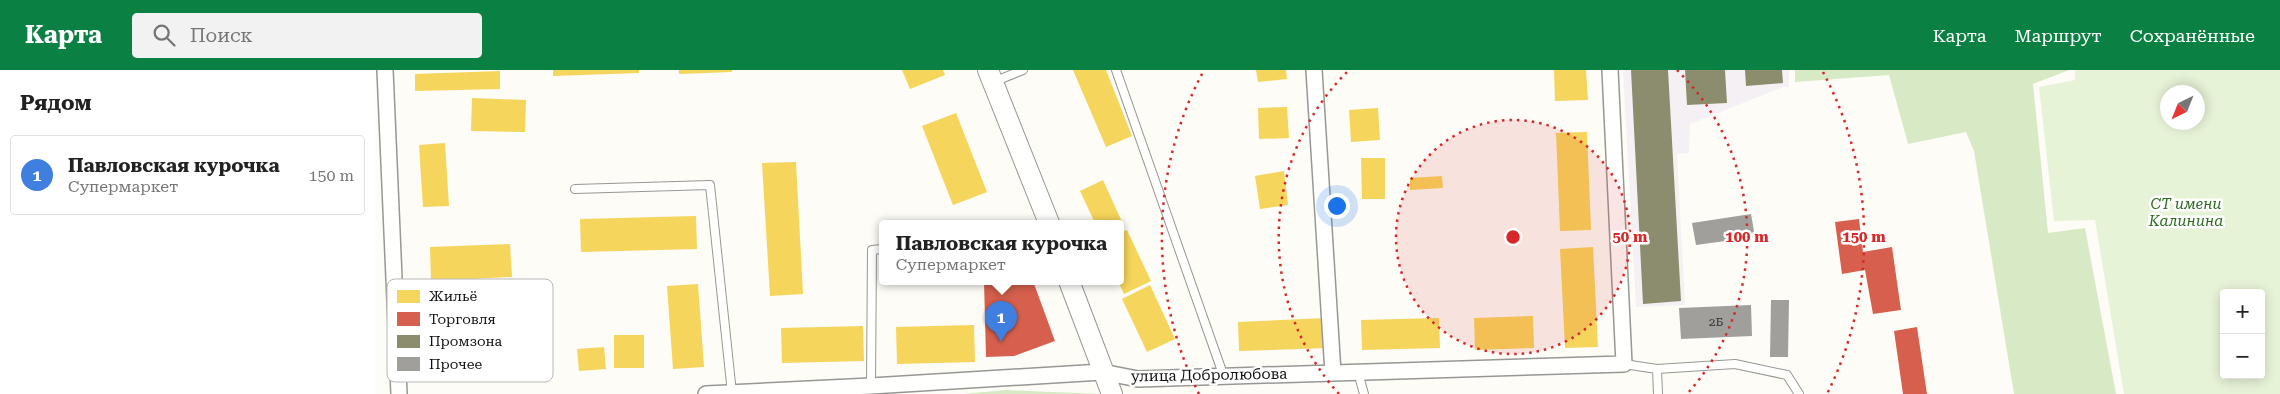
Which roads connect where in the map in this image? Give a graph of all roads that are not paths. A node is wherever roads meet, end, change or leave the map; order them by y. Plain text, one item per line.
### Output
1 (385, 70) edge
2 (1023, 70) edge
3 (1116, 70) edge
4 (1315, 70) edge
5 (1611, 70) edge
6 (991, 76) edge
7 (575, 189) dead end
8 (382, 206) edge
9 (1047, 220) edge
10 (879, 249) edge
11 (389, 279) edge
12 (1070, 285) edge
13 (1623, 364) junction
14 (1657, 369) junction
15 (1102, 372) junction
16 (1358, 372) junction
17 (1333, 373) junction
18 (1224, 377) junction
19 (871, 386) junction
20 (732, 393) junction
21 (706, 394) edge
22 (1112, 394) edge
23 (1364, 394) edge
24 (1658, 394) edge
25 (1799, 394) edge

1 - 8 street
2 - 6 lane
3 - 18 lane
4 - 17 street
5 - 13 street
6 - 9 street
7 - 20 lane
8 - 11 street
10 - 19 lane
12 - 15 street
13 - 14 lane
13 - 16 street, улица Добролюбова
14 - 24 lane
14 - 25 lane
15 - 18 street, улица Добролюбова
15 - 19 street, улица Добролюбова
15 - 22 street
16 - 17 street, улица Добролюбова
16 - 23 lane
17 - 18 street, улица Добролюбова
19 - 20 street, улица Добролюбова
20 - 21 street, улица Добролюбова

